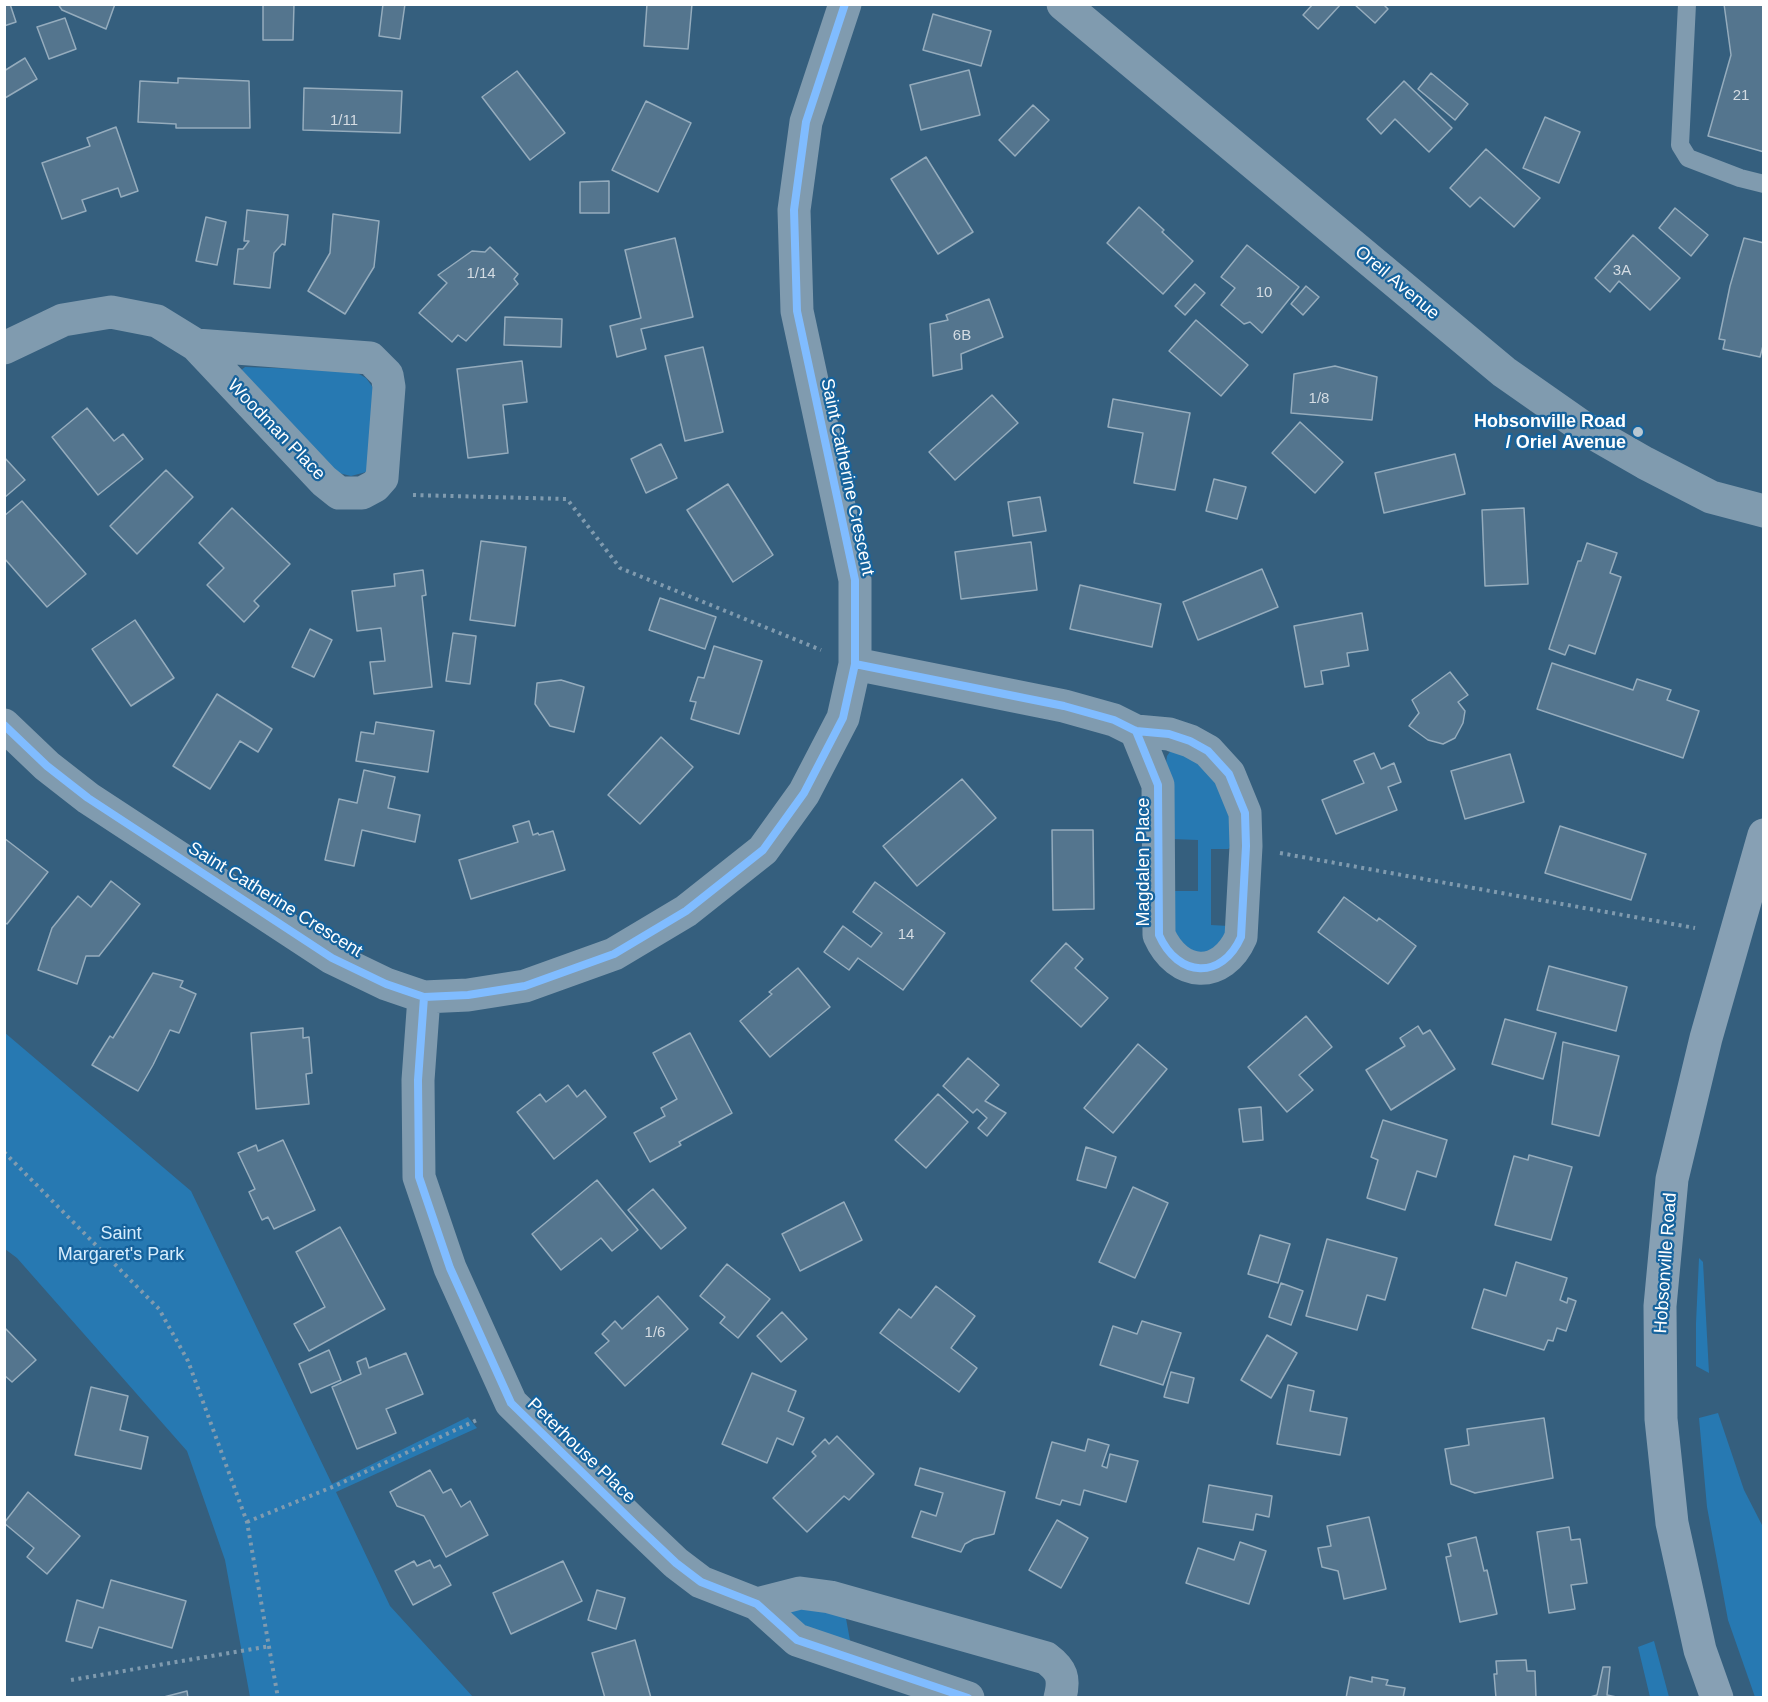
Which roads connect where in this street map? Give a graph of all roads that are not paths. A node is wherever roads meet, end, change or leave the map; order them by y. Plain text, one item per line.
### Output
1 (845, 4) edge
2 (1063, 4) edge
3 (1687, 4) edge
4 (1764, 184) edge
5 (196, 345) junction
6 (4, 348) edge
7 (1764, 512) edge
8 (843, 659) junction
9 (4, 725) edge
10 (1136, 731) junction
11 (1764, 835) edge
12 (424, 997) junction
13 (757, 1604) junction
14 (968, 1698) edge
15 (1060, 1698) edge
16 (1717, 1698) edge

1 - 8 street, Saint Catherine Crescent
2 - 7 street, Oreil Avenue
3 - 4 lane
5 - 5 street, Woodman Place
5 - 6 street, Woodman Place
8 - 10 street, Magdalen Place
8 - 12 street, Saint Catherine Crescent
9 - 12 street, Saint Catherine Crescent
10 - 10 street, Magdalen Place
11 - 16 main road, Hobsonville Road
12 - 13 street, Peterhouse Place
13 - 14 street, Peterhouse Place
13 - 15 street

